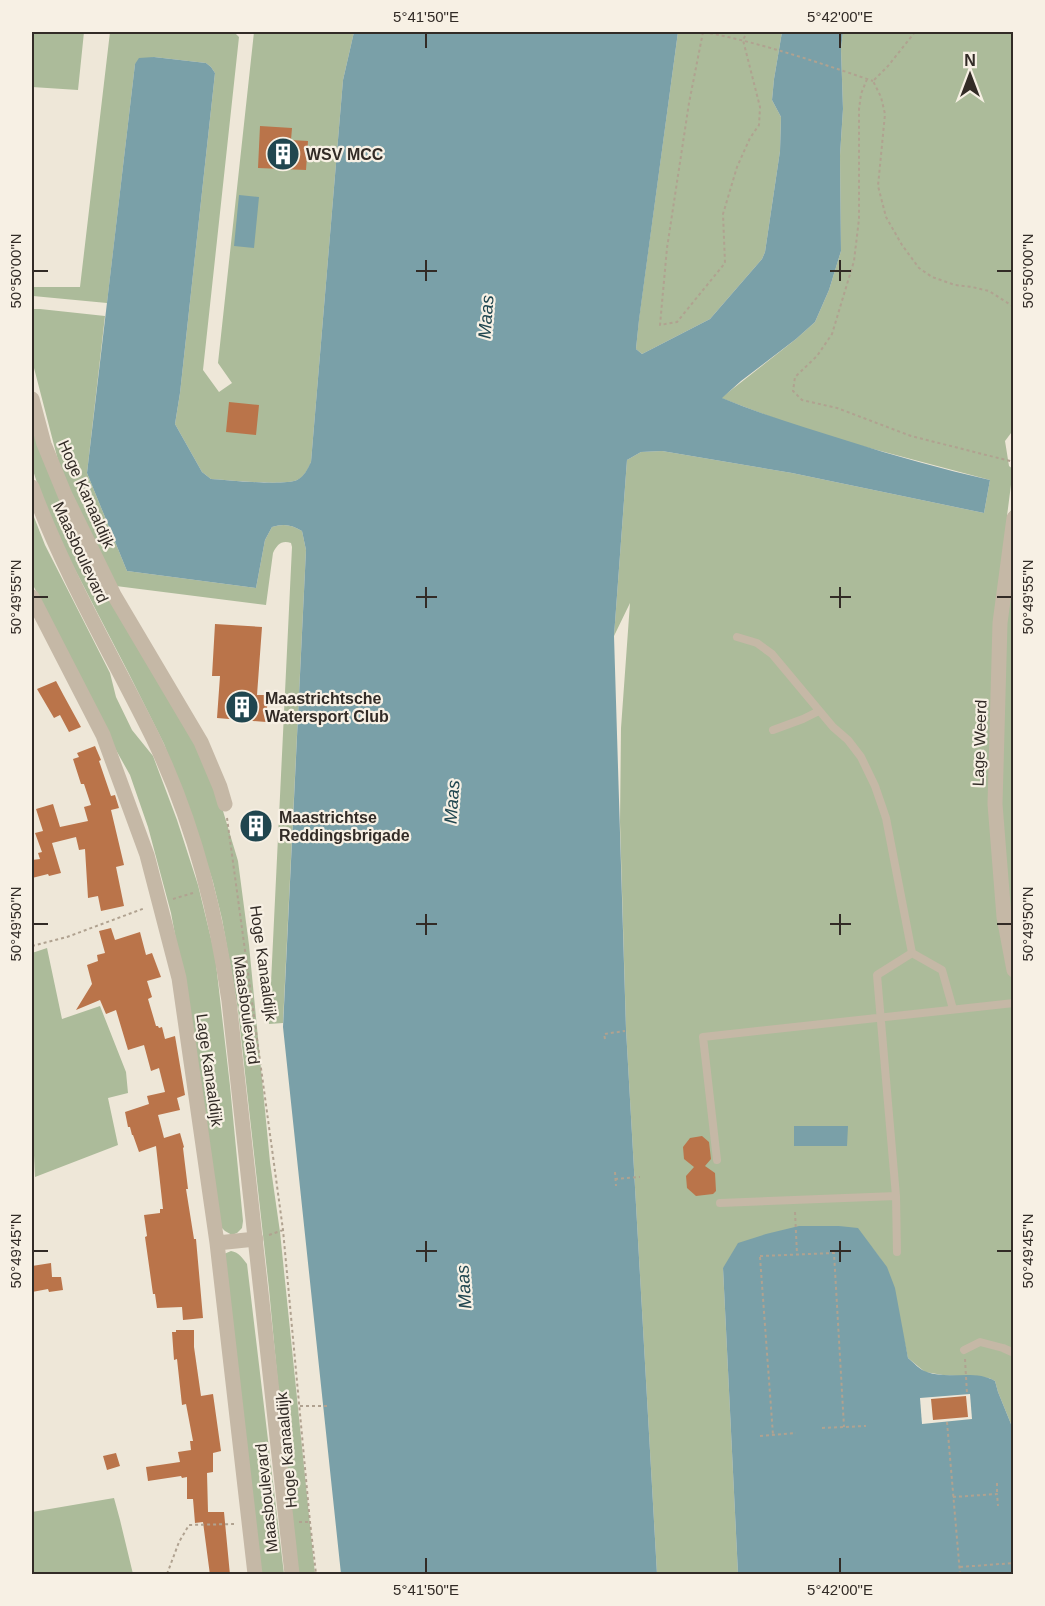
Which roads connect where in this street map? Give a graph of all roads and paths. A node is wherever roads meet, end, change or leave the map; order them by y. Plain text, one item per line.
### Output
1 (704, 32) edge
2 (747, 32) edge
3 (915, 32) edge
4 (743, 39) junction
5 (867, 79) junction
6 (873, 81) junction
7 (1014, 307) edge
8 (32, 399) edge
9 (1014, 462) edge
10 (32, 487) edge
11 (1014, 518) edge
12 (32, 597) edge
13 (737, 637) dead end
14 (819, 711) junction
15 (773, 730) dead end
16 (225, 804) joint
17 (208, 888) junction
18 (160, 903) junction
19 (32, 946) edge
20 (912, 953) junction
21 (1014, 970) edge
22 (1014, 1003) edge
23 (953, 1009) junction
24 (881, 1017) junction
25 (604, 1026) dead end
26 (625, 1031) dead end
27 (604, 1034) junction
28 (605, 1039) dead end
29 (717, 1160) dead end
30 (615, 1172) dead end
31 (640, 1177) dead end
32 (615, 1179) junction
33 (616, 1186) dead end
34 (896, 1196) junction
35 (795, 1200) junction
36 (720, 1203) dead end
37 (256, 1239) junction
38 (217, 1243) junction
39 (897, 1252) dead end
40 (797, 1254) dead end
41 (964, 1350) joint
42 (1014, 1353) edge
43 (967, 1395) dead end
44 (300, 1406) junction
45 (329, 1406) dead end
46 (947, 1422) dead end
47 (866, 1426) dead end
48 (844, 1427) dead end
49 (822, 1428) dead end
50 (796, 1433) dead end
51 (773, 1435) junction
52 (760, 1436) dead end
53 (997, 1483) dead end
54 (997, 1494) junction
55 (954, 1497) junction
56 (998, 1506) dead end
57 (250, 1523) junction
58 (1014, 1563) edge
59 (960, 1567) junction
60 (167, 1575) edge
61 (255, 1575) edge
62 (292, 1575) edge
63 (316, 1575) edge
64 (960, 1575) edge

1 - 4 path
1 - 4 path
2 - 4 path
3 - 6 path
4 - 5 path
5 - 6 path
5 - 9 path
6 - 7 path
8 - 16 street, Hoge Kanaaldijk
10 - 17 street, Maasboulevard
11 - 21 street, Lage Weerd
12 - 18 street, Lage Kanaaldijk
13 - 14 lane
14 - 15 lane
14 - 20 lane
16 - 44 path, Hoge Kanaaldijk
17 - 18 path
17 - 37 street, Maasboulevard
18 - 19 path
18 - 38 street, Lage Kanaaldijk
20 - 23 lane
20 - 24 lane
22 - 23 lane
23 - 24 lane
24 - 29 lane
24 - 34 lane
25 - 27 path
26 - 27 path
27 - 28 path
30 - 32 path
31 - 32 path
32 - 33 path
34 - 35 lane
34 - 39 lane
35 - 36 lane
35 - 40 path
37 - 38 street
37 - 62 street, Maasboulevard
38 - 57 street, Lage Kanaaldijk
41 - 42 lane
41 - 43 path
44 - 45 path
44 - 63 path, Hoge Kanaaldijk
46 - 55 path
47 - 49 path
48 - 51 path
50 - 51 path
51 - 52 path
53 - 54 path
54 - 55 path
54 - 56 path
55 - 59 path
57 - 60 path
57 - 61 street, Lage Kanaaldijk
58 - 59 path
59 - 64 path

